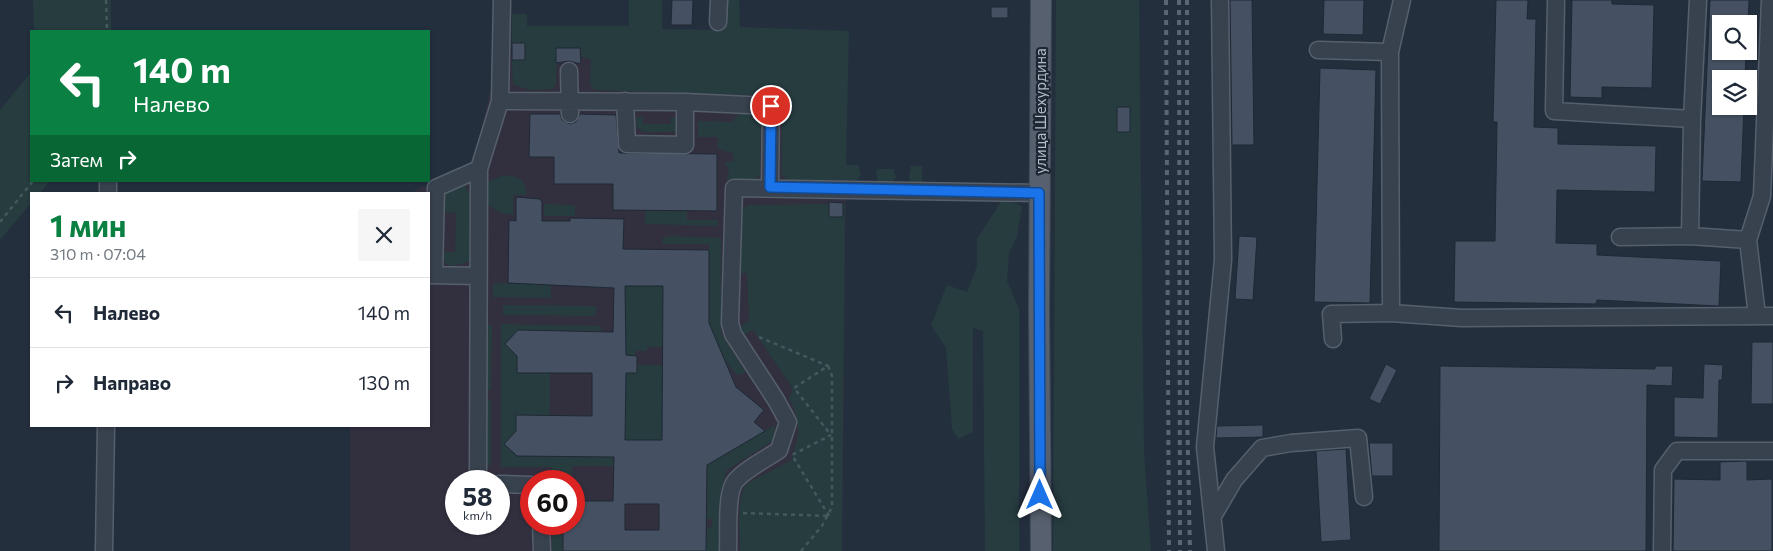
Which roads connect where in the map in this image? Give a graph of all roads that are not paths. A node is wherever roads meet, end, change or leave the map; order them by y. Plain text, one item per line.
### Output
1 (502, 0) edge
2 (719, 0) edge
3 (1041, 0) edge
4 (1220, 0) edge
5 (1402, 0) edge
6 (1556, 0) edge
7 (1698, 0) edge
8 (1770, 0) edge
9 (718, 22) dead end
10 (1318, 50) dead end
11 (1390, 52) junction
12 (569, 71) dead end
13 (500, 101) junction
14 (625, 101) junction
15 (685, 102) junction
16 (570, 108) junction
17 (1692, 119) junction
18 (478, 169) junction
19 (770, 187) junction
20 (1039, 193) junction
21 (1768, 196) edge
22 (1690, 236) junction
23 (1620, 237) dead end
24 (1748, 240) junction
25 (431, 275) edge
26 (478, 276) junction
27 (1391, 313) junction
28 (1765, 316) edge
29 (1333, 339) dead end
30 (106, 427) edge
31 (1773, 451) edge
32 (478, 470) edge
33 (1364, 497) dead end
34 (1213, 516) junction
35 (541, 535) edge
36 (104, 551) edge
37 (542, 551) edge
38 (728, 551) edge
39 (1041, 551) edge
40 (1216, 551) edge
41 (1662, 551) edge

1 - 13 street
2 - 9 street
3 - 20 main road, улица Шехурдина
4 - 34 street
5 - 11 street
6 - 17 street
7 - 17 street
8 - 21 street
10 - 11 street
11 - 27 street
12 - 16 street
13 - 16 street
13 - 18 street
14 - 15 street
14 - 15 street
14 - 16 street
15 - 19 street
17 - 22 street
18 - 25 street
18 - 26 street
19 - 20 street
19 - 38 street
20 - 39 main road, улица Шехурдина
21 - 24 street
22 - 23 street
22 - 24 street
24 - 28 street
25 - 26 street
26 - 32 street
27 - 28 street
27 - 29 street
30 - 36 street
31 - 41 street
33 - 34 street
34 - 40 street
35 - 37 street

